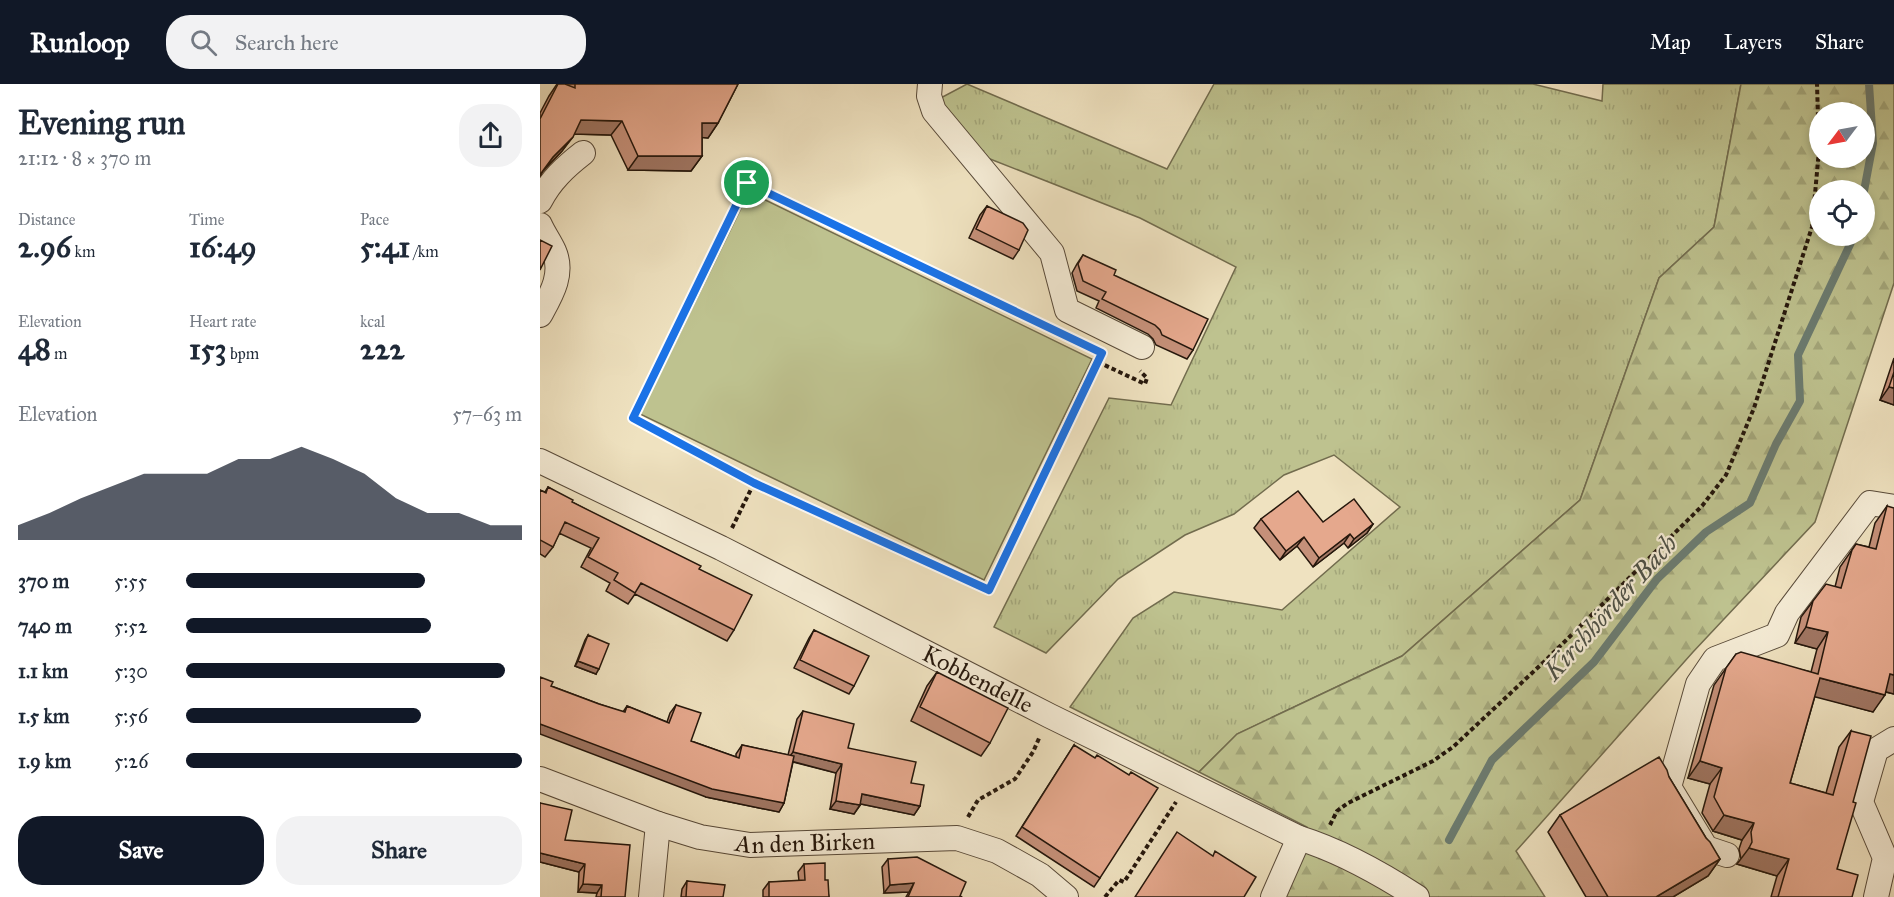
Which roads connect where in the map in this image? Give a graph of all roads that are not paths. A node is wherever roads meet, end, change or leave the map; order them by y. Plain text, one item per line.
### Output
1 (930, 84) edge
2 (583, 153) dead end
3 (540, 201) edge
4 (540, 225) edge
5 (540, 315) edge
6 (1142, 347) dead end
7 (540, 460) edge
8 (1894, 507) edge
9 (1894, 739) edge
10 (540, 779) edge
11 (658, 824) junction
12 (1310, 841) junction
13 (1727, 855) dead end
14 (651, 897) edge
15 (1066, 897) edge
16 (1273, 897) edge
17 (1417, 897) edge
18 (1876, 897) edge

1 - 6 street
2 - 3 street
4 - 5 street
7 - 12 street, Kobbendelle
8 - 13 street
9 - 18 street
10 - 11 street, An den Birken
11 - 14 street
11 - 15 street, An den Birken
12 - 16 street
12 - 17 street, Kobbendelle

